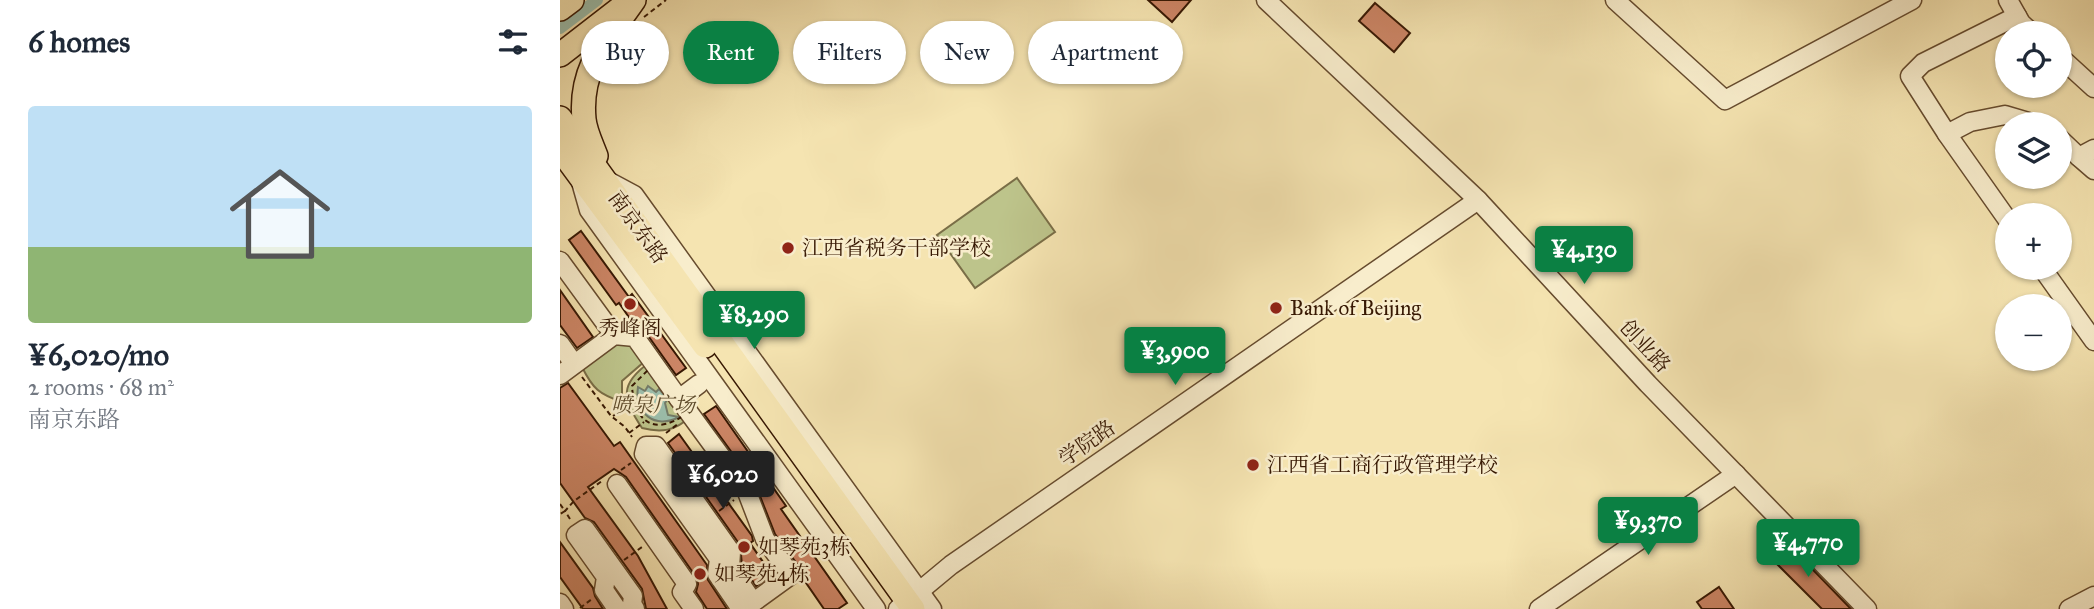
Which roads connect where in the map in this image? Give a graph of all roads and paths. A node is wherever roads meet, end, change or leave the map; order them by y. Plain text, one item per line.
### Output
1 (572, 0) edge
2 (633, 0) edge
3 (1266, 0) edge
4 (1618, 1) edge
5 (1906, 1) edge
6 (2012, 8) edge
7 (560, 9) edge
8 (560, 55) edge
9 (2072, 69) edge
10 (2094, 88) edge
11 (1995, 117) edge
12 (560, 118) edge
13 (1947, 134) junction
14 (560, 149) edge
15 (2087, 153) edge
16 (560, 157) edge
17 (2094, 170) edge
18 (578, 172) junction
19 (604, 179) junction
20 (1478, 200) junction
21 (1996, 203) edge
22 (560, 261) edge
23 (2051, 280) edge
24 (614, 335) junction
25 (2094, 341) edge
26 (560, 344) edge
27 (567, 370) edge
28 (699, 384) dead end
29 (678, 399) junction
30 (633, 404) junction
31 (690, 415) junction
32 (611, 416) junction
33 (644, 421) junction
34 (629, 433) junction
35 (650, 450) junction
36 (1736, 474) junction
37 (618, 478) junction
38 (747, 492) junction
39 (560, 503) edge
40 (565, 511) junction
41 (560, 514) edge
42 (708, 519) junction
43 (586, 529) junction
44 (661, 547) junction
45 (613, 568) junction
46 (604, 590) junction
47 (2094, 596) edge
48 (560, 603) edge
49 (907, 604) edge
50 (746, 607) edge
51 (564, 609) edge
52 (578, 609) edge
53 (617, 609) edge
54 (635, 609) edge
55 (694, 609) edge
56 (876, 609) edge
57 (932, 609) edge
58 (1539, 609) edge
59 (1867, 609) edge
60 (2068, 609) edge

1 - 7 main road
2 - 8 main road
2 - 19 main road
3 - 20 street, 创业路
4 - 5 street
6 - 13 street
9 - 10 street
11 - 13 street
12 - 19 main road, 南京东路
13 - 21 street
14 - 18 main road, 南京东路
15 - 17 street
16 - 18 main road
18 - 49 main road, 南京东路
18 - 56 street
19 - 49 main road, 南京东路
20 - 36 street, 创业路
20 - 49 street, 学院路
22 - 24 street
23 - 25 street
24 - 27 street
24 - 29 street
26 - 27 street
27 - 32 path
28 - 29 street
29 - 31 street
30 - 32 path
30 - 33 path
30 - 33 path
31 - 35 path
31 - 38 street
32 - 34 path
33 - 34 path
34 - 35 path
35 - 37 path
35 - 42 street
35 - 50 street
36 - 58 street
36 - 59 street, 创业路
37 - 40 path
37 - 44 street
38 - 42 path
38 - 50 street
39 - 40 path
40 - 41 path
40 - 43 path
42 - 50 street
43 - 45 street
43 - 46 street
44 - 45 path
44 - 55 street
45 - 54 street
46 - 52 path
46 - 53 street
47 - 60 street
48 - 51 street
49 - 57 street

